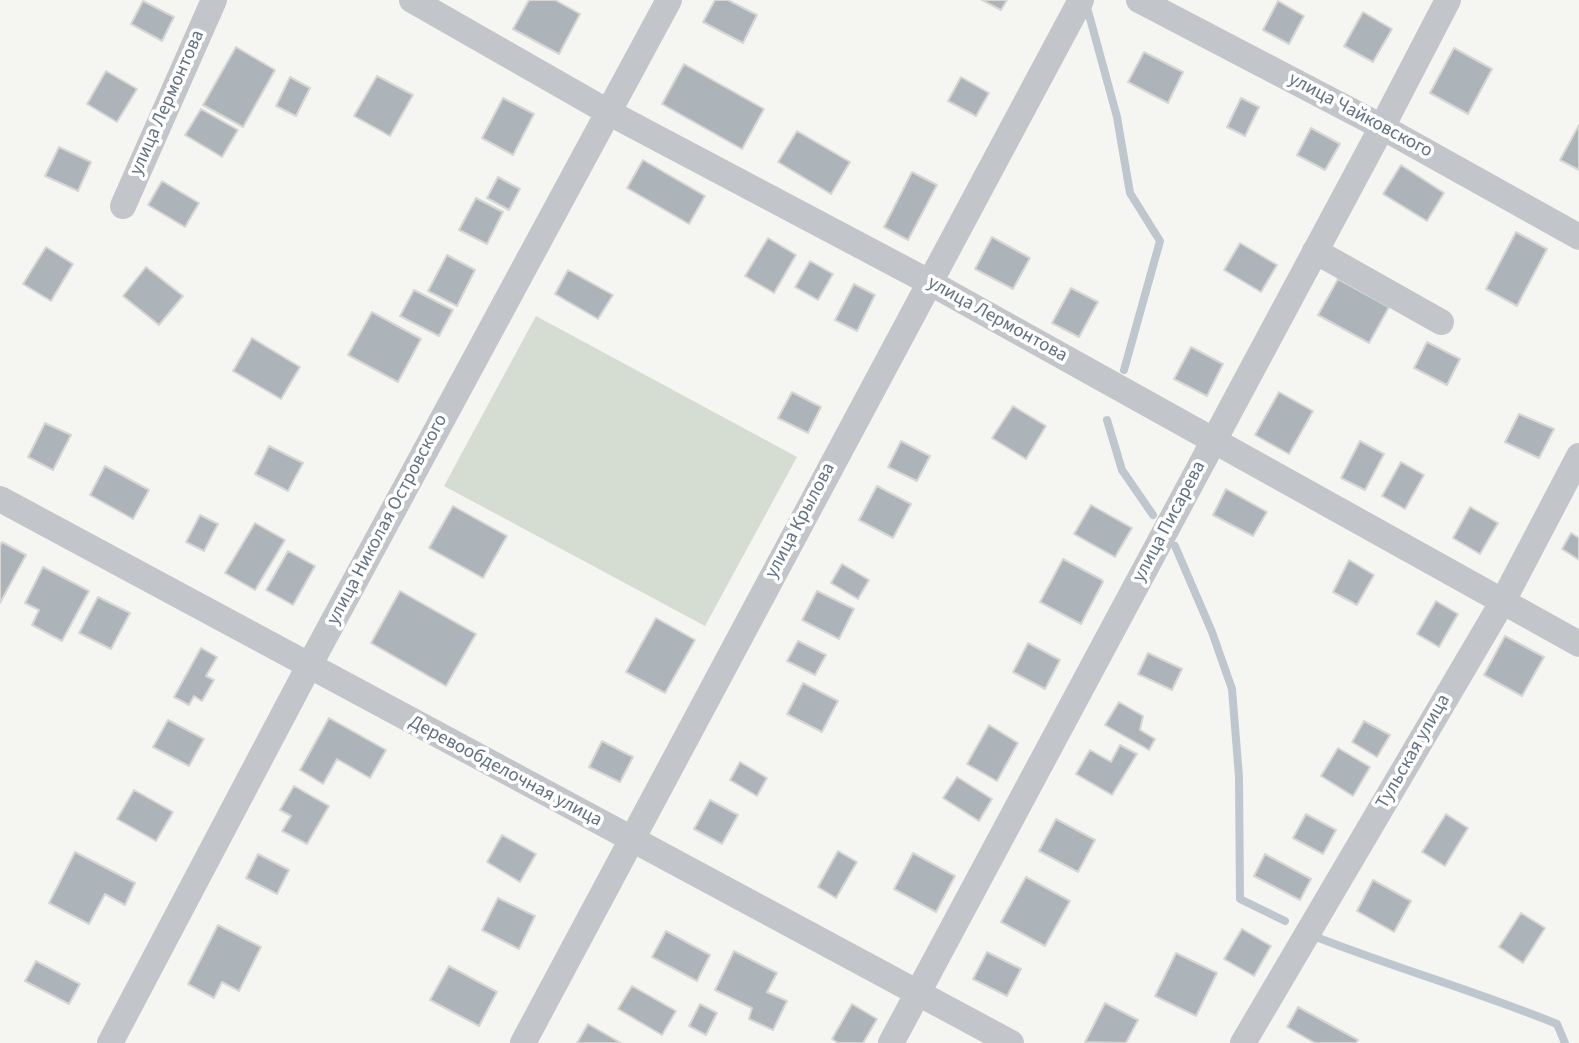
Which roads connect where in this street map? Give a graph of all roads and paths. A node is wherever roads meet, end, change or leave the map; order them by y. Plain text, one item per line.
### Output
1 (214, 0) edge
2 (412, 0) edge
3 (669, 0) edge
4 (1081, 0) edge
5 (1139, 0) edge
6 (1448, 0) edge
7 (608, 112) junction
8 (1382, 127) junction
9 (123, 206) dead end
10 (1579, 237) edge
11 (1315, 251) junction
12 (929, 282) junction
13 (1441, 322) dead end
14 (1214, 439) junction
15 (1579, 457) edge
16 (0, 499) edge
17 (1503, 601) junction
18 (1579, 644) edge
19 (309, 666) junction
20 (631, 839) junction
21 (918, 994) junction
22 (110, 1043) edge
23 (523, 1043) edge
24 (891, 1043) edge
25 (1012, 1043) edge
26 (1243, 1043) edge

1 - 9 street, улица Лермонтова
2 - 7 street, улица Лермонтова
3 - 7 street, улица Николая Островского
4 - 12 street, улица Крылова
5 - 8 street, улица Чайковского
6 - 8 street, улица Писарева
7 - 12 street, улица Лермонтова
7 - 19 street, улица Николая Островского
8 - 10 street, улица Чайковского
8 - 11 street, улица Писарева
11 - 13 street
11 - 14 street, улица Писарева
12 - 14 street, улица Лермонтова
12 - 20 street, улица Крылова
14 - 17 street, улица Лермонтова
14 - 21 street, улица Писарева
15 - 17 street, Тульская улица
16 - 19 street, Деревообделочная улица
17 - 18 street, улица Лермонтова
17 - 26 street, Тульская улица
19 - 20 street, Деревообделочная улица
19 - 22 street, улица Николая Островского
20 - 21 street, Деревообделочная улица
20 - 23 street, улица Крылова
21 - 24 street, улица Писарева
21 - 25 street, Деревообделочная улица

